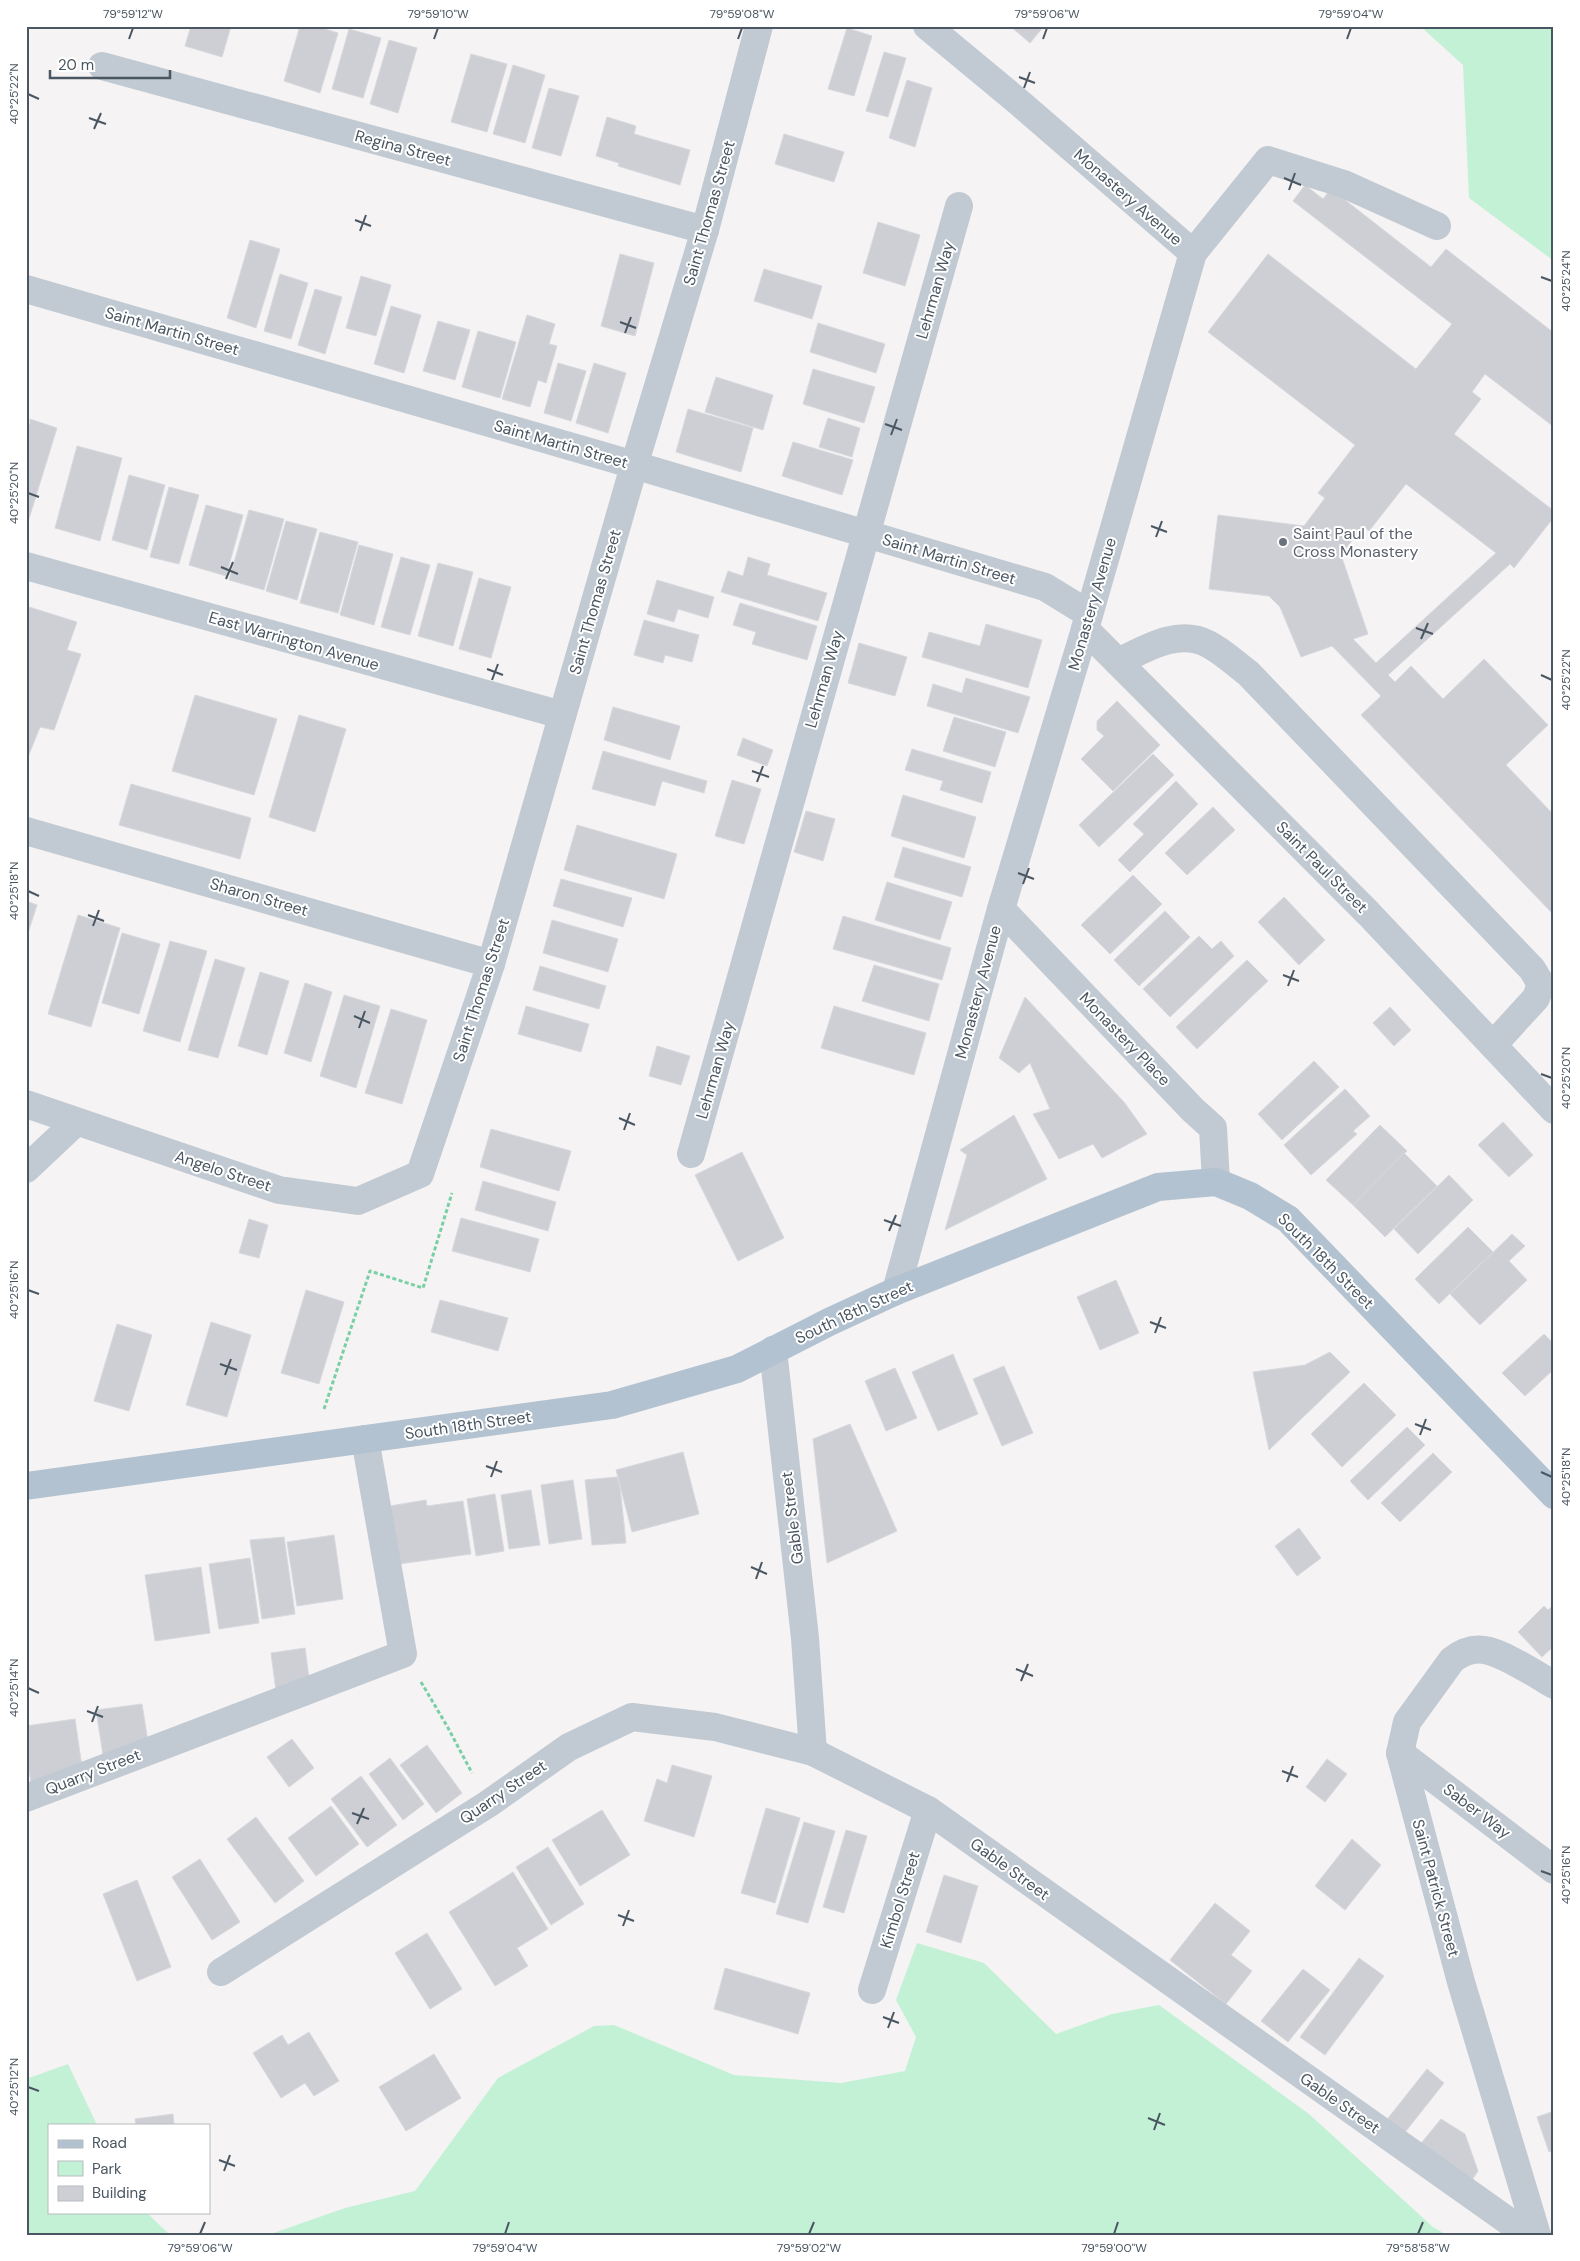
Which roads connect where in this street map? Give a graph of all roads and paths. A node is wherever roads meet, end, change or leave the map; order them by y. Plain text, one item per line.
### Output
1 (759, 26) edge
2 (926, 26) edge
3 (102, 66) dead end
4 (959, 206) dead end
5 (1437, 226) dead end
6 (705, 230) junction
7 (1193, 253) junction
8 (26, 289) edge
9 (634, 466) junction
10 (865, 534) junction
11 (26, 566) edge
12 (1087, 622) junction
13 (1118, 662) junction
14 (562, 715) junction
15 (26, 830) edge
16 (1001, 909) junction
17 (491, 964) junction
18 (1493, 1045) junction
19 (26, 1104) edge
20 (1554, 1110) edge
21 (76, 1122) junction
22 (691, 1154) dead end
23 (26, 1170) edge
24 (420, 1174) joint
25 (1216, 1182) junction
26 (454, 1184) dead end
27 (896, 1291) junction
28 (773, 1350) junction
29 (323, 1412) dead end
30 (365, 1439) junction
31 (26, 1486) edge
32 (1554, 1495) edge
33 (403, 1654) junction
34 (1554, 1685) edge
35 (813, 1752) junction
36 (1400, 1753) junction
37 (26, 1798) edge
38 (488, 1804) junction
39 (928, 1810) junction
40 (1554, 1870) edge
41 (222, 1972) dead end
42 (872, 1990) dead end
43 (1528, 2235) edge
44 (1537, 2235) edge

1 - 6 street, Saint Thomas Street
2 - 7 street, Monastery Avenue
3 - 6 street, Regina Street
4 - 10 street, Lehrman Way
5 - 7 street
6 - 9 street, Saint Thomas Street
7 - 12 street, Monastery Avenue
8 - 9 street, Saint Martin Street
9 - 10 street, Saint Martin Street
9 - 14 street, Saint Thomas Street
10 - 12 street, Saint Martin Street
10 - 22 street, Lehrman Way
11 - 14 street, East Warrington Avenue
12 - 13 street, Saint Paul Street
12 - 16 street, Monastery Avenue
13 - 18 street, Saint Paul Street
13 - 18 street
14 - 17 street, Saint Thomas Street
15 - 17 street, Sharon Street
16 - 25 street, Monastery Place
16 - 27 street, Monastery Avenue
17 - 24 street, Saint Thomas Street
18 - 20 street, Saint Paul Street
19 - 21 street, Angelo Street
21 - 23 street
21 - 24 street, Angelo Street
25 - 27 main road, South 18th Street
25 - 32 main road, South 18th Street
26 - 29 path
27 - 28 main road, South 18th Street
28 - 30 main road, South 18th Street
28 - 35 street, Gable Street
30 - 31 main road, South 18th Street
30 - 33 street
33 - 37 street, Quarry Street
33 - 38 path
34 - 36 street, Saint Patrick Street
35 - 38 street, Quarry Street
35 - 39 street, Gable Street
36 - 40 street, Saber Way
36 - 44 street, Saint Patrick Street
38 - 41 street, Quarry Street
39 - 42 street, Kimbol Street
39 - 43 street, Gable Street

